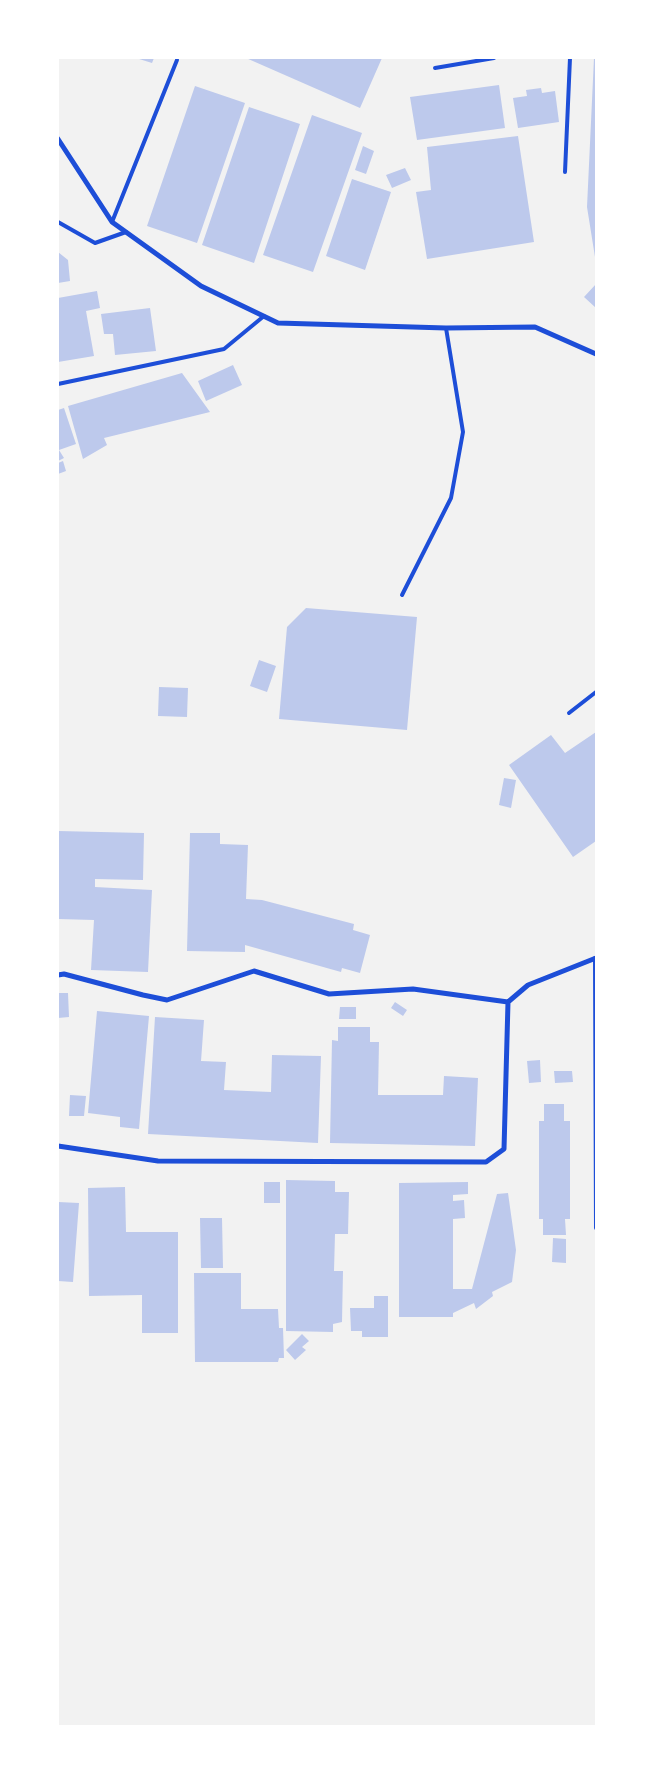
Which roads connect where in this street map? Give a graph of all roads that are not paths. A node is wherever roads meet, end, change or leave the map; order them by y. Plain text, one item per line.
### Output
1 (494, 58) edge
2 (570, 58) edge
3 (177, 60) dead end
4 (436, 68) dead end
5 (58, 139) edge
6 (565, 172) dead end
7 (58, 222) edge
8 (112, 222) junction
9 (126, 232) junction
10 (264, 316) junction
11 (446, 328) junction
12 (596, 354) edge
13 (58, 384) edge
14 (402, 595) dead end
15 (596, 692) edge
16 (568, 713) dead end
17 (596, 958) edge
18 (58, 975) edge
19 (508, 1002) junction
20 (58, 1146) edge
21 (596, 1228) edge

1 - 4 lane
2 - 6 lane
3 - 8 lane
5 - 8 street
7 - 9 lane
8 - 9 street
9 - 10 street
10 - 11 street
10 - 13 lane
11 - 12 street
11 - 14 lane
15 - 16 lane
17 - 19 street
17 - 21 lane
18 - 19 street
19 - 20 street

